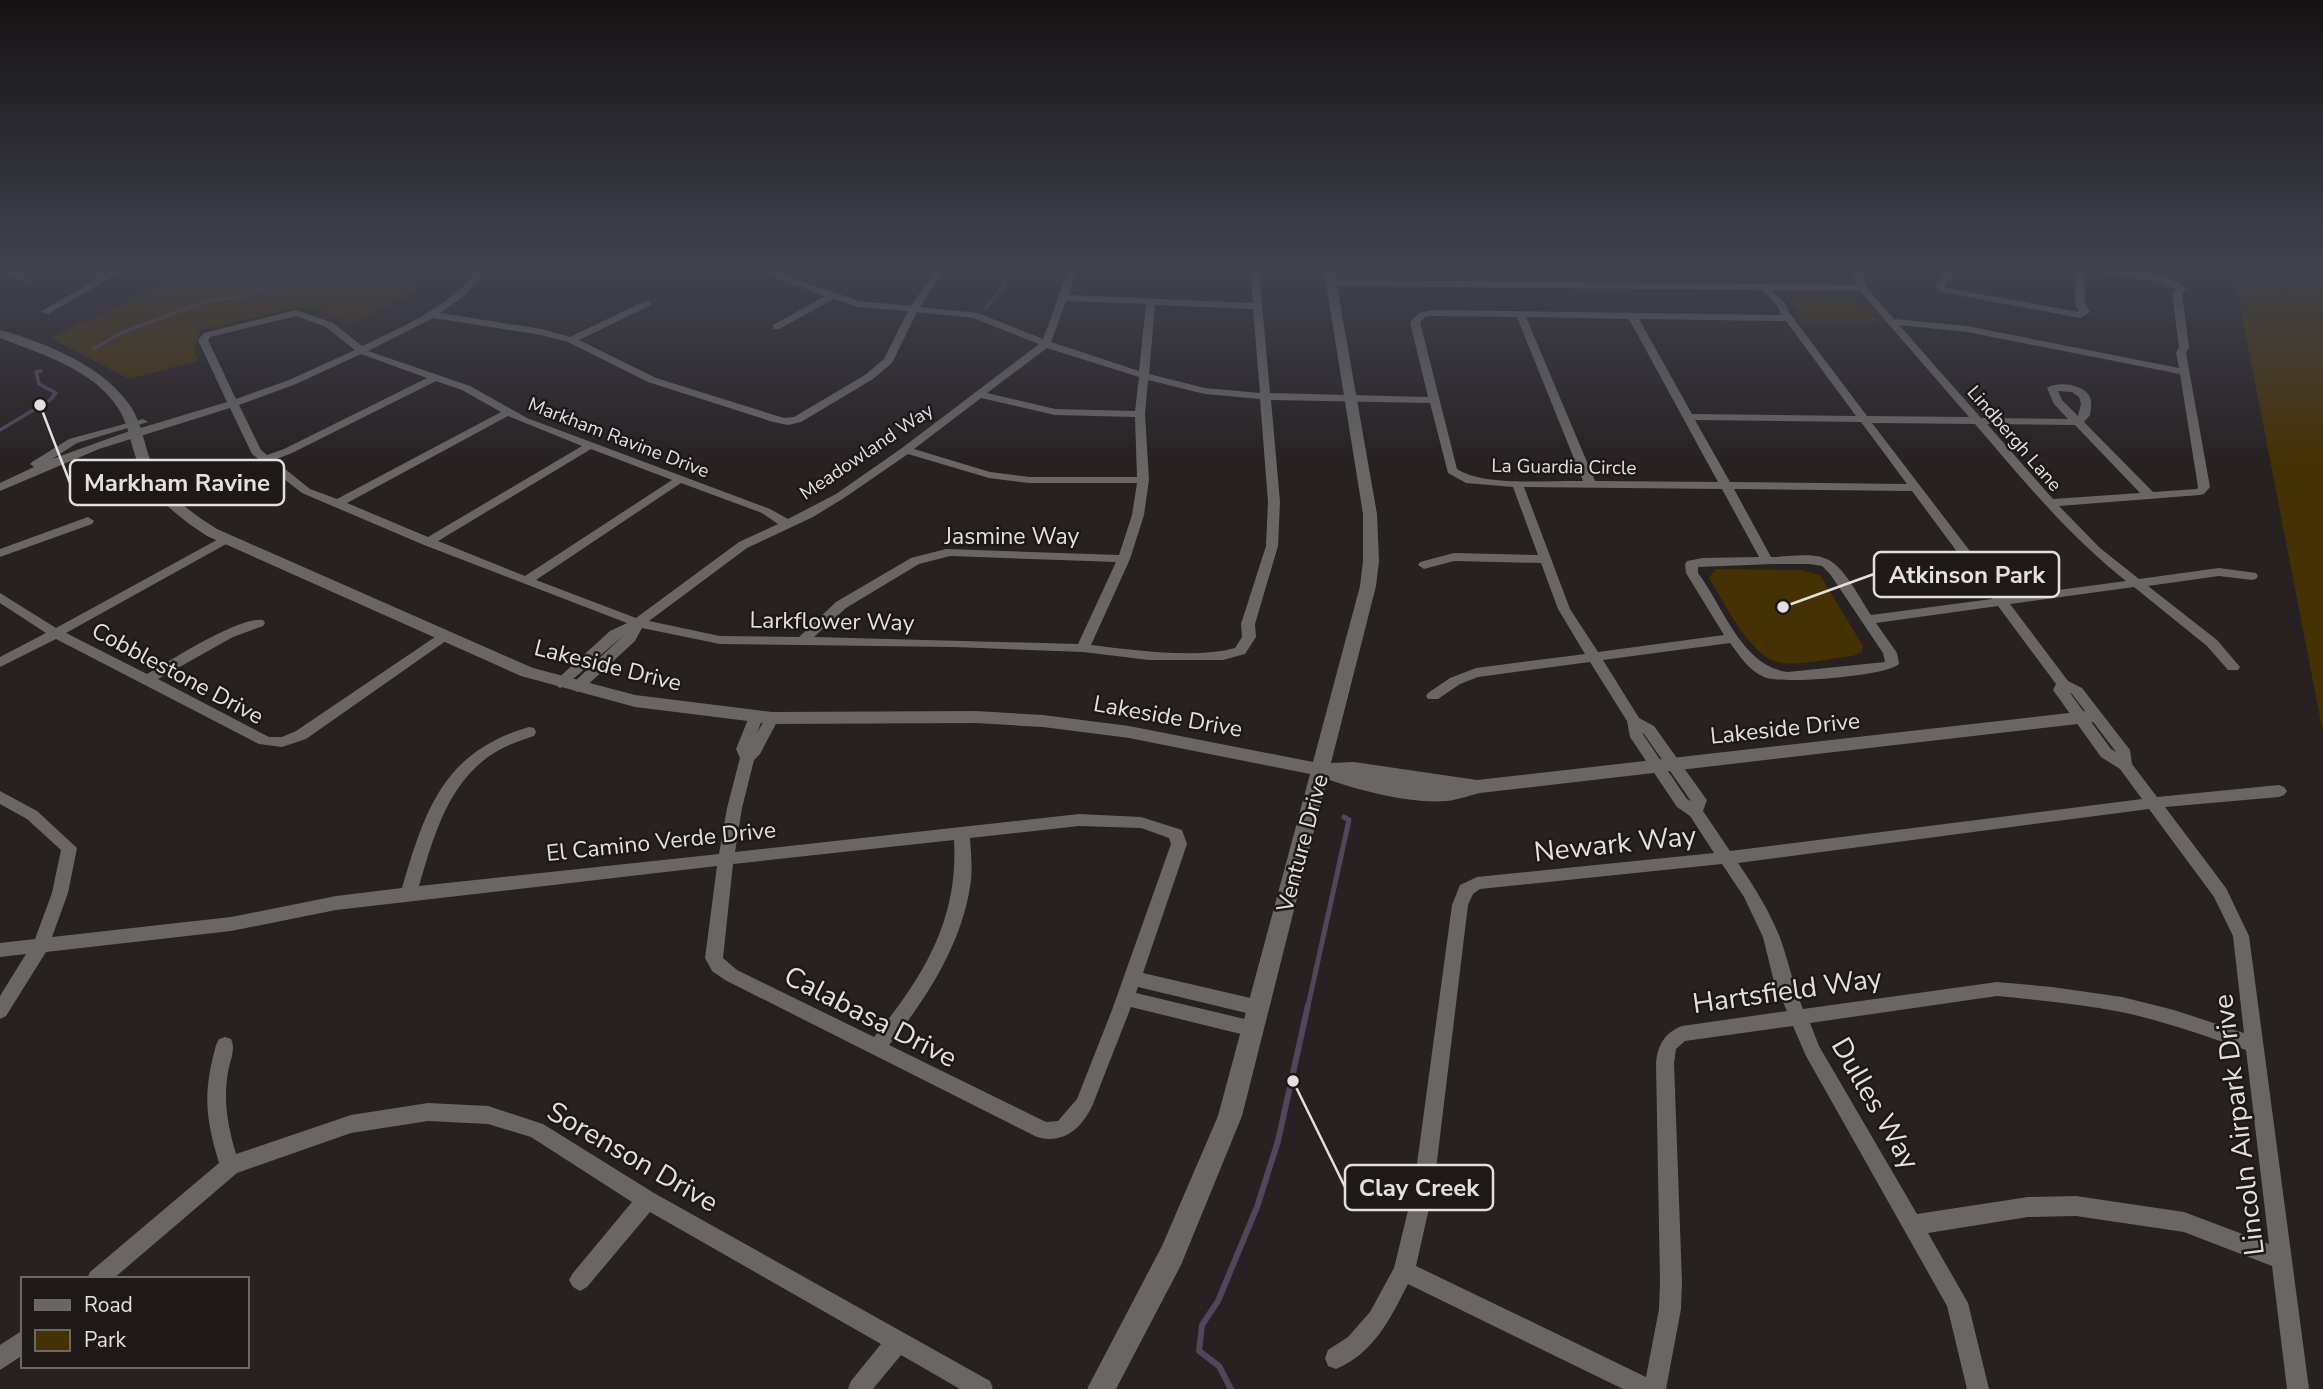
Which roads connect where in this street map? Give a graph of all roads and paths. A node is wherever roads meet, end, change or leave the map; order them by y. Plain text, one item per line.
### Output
1 (5, 336) edge
2 (206, 336) edge
3 (345, 336) edge
4 (390, 336) edge
5 (556, 336) edge
6 (580, 336) edge
7 (902, 336) edge
8 (1026, 336) edge
9 (1049, 336) edge
10 (1148, 336) edge
11 (1260, 336) edge
12 (1340, 336) edge
13 (1419, 336) edge
14 (1529, 336) edge
15 (1643, 336) edge
16 (1802, 336) edge
17 (1903, 336) edge
18 (1998, 336) edge
19 (2183, 336) edge
20 (571, 340) junction
21 (1046, 344) junction
22 (360, 350) junction
23 (2185, 372) junction
24 (1145, 376) junction
25 (435, 378) junction
26 (981, 395) junction
27 (1265, 396) junction
28 (1350, 396) junction
29 (1435, 398) junction
30 (231, 403) junction
31 (508, 412) junction
32 (1140, 414) junction
33 (1688, 417) junction
34 (1865, 419) junction
35 (1977, 421) junction
36 (134, 429) junction
37 (589, 446) junction
38 (906, 450) junction
39 (264, 460) junction
40 (680, 480) junction
41 (1143, 480) junction
42 (1590, 483) junction
43 (1517, 484) junction
44 (1726, 485) junction
45 (0, 488) edge
46 (1914, 488) junction
47 (2151, 497) junction
48 (2049, 503) junction
49 (337, 504) junction
50 (89, 521) dead end
51 (787, 524) junction
52 (224, 540) junction
53 (428, 542) junction
54 (0, 553) edge
55 (1124, 559) junction
56 (1544, 559) junction
57 (1768, 562) junction
58 (1424, 565) dead end
59 (2252, 576) dead end
60 (526, 581) junction
61 (2136, 583) junction
62 (0, 597) edge
63 (2002, 602) junction
64 (1866, 620) junction
65 (258, 623) dead end
66 (638, 623) junction
67 (55, 633) junction
68 (443, 638) junction
69 (1733, 638) junction
70 (801, 642) junction
71 (1083, 648) junction
72 (1592, 658) junction
73 (0, 663) edge
74 (2233, 667) dead end
75 (146, 680) junction
76 (568, 685) junction
77 (1433, 696) dead end
78 (764, 718) junction
79 (2088, 718) junction
80 (529, 732) dead end
81 (1667, 766) junction
82 (1322, 770) junction
83 (2279, 790) dead end
84 (0, 797) edge
85 (2154, 804) junction
86 (962, 834) junction
87 (724, 858) junction
88 (1726, 858) junction
89 (409, 894) junction
90 (41, 945) junction
91 (0, 950) edge
92 (1132, 978) junction
93 (1125, 999) junction
94 (0, 1011) edge
95 (1797, 1016) junction
96 (1256, 1018) junction
97 (225, 1045) dead end
98 (2256, 1045) junction
99 (876, 1048) junction
100 (230, 1166) junction
101 (647, 1200) junction
102 (1913, 1225) junction
103 (2282, 1259) junction
104 (1404, 1271) junction
105 (99, 1277) edge
106 (580, 1280) dead end
107 (898, 1341) junction
108 (21, 1343) edge
109 (1336, 1358) dead end
110 (0, 1359) edge
111 (859, 1389) edge
112 (982, 1389) edge
113 (1101, 1389) edge
114 (1647, 1389) edge
115 (1656, 1389) edge
116 (1978, 1389) edge
117 (2298, 1389) edge

1 - 36 street, Lakeside Drive
2 - 30 street, Larkflower Way
3 - 22 street, Larkflower Way
4 - 22 street
5 - 20 street
6 - 20 street
7 - 20 street
8 - 21 street
9 - 21 street
10 - 24 street
11 - 27 street, Larkflower Way
12 - 28 street, Venture Drive
13 - 29 street, La Guardia Circle
14 - 42 street
15 - 33 street
16 - 34 street, Lincoln Airpark Drive
17 - 35 street, Lindbergh Lane
18 - 23 street
19 - 23 street
21 - 24 street
21 - 26 street, Meadowland Way
22 - 25 street, Markham Ravine Drive
22 - 30 street
23 - 47 street
24 - 27 street
24 - 32 street
25 - 31 street, Markham Ravine Drive
25 - 39 street
26 - 32 street
26 - 38 street, Meadowland Way
27 - 28 street
27 - 71 street, Larkflower Way
28 - 29 street
28 - 82 street, Venture Drive
29 - 43 street, La Guardia Circle
30 - 36 street
30 - 39 street, Larkflower Way
31 - 37 street, Markham Ravine Drive
31 - 49 street
32 - 41 street
33 - 34 street
33 - 44 street
34 - 35 street
34 - 46 street, Lincoln Airpark Drive
35 - 47 street
35 - 48 street, Lindbergh Lane
36 - 45 street
36 - 52 street, Lakeside Drive
37 - 40 street, Markham Ravine Drive
37 - 53 street
38 - 41 street
38 - 51 street, Meadowland Way
39 - 49 street, Larkflower Way
40 - 51 street, Markham Ravine Drive
40 - 60 street
41 - 55 street
42 - 43 street, La Guardia Circle
42 - 44 street, La Guardia Circle
43 - 56 street, Dulles Way
44 - 46 street, La Guardia Circle
44 - 57 street
46 - 63 street, Lincoln Airpark Drive
47 - 48 street
48 - 61 street, Lindbergh Lane
49 - 53 street, Larkflower Way
50 - 54 street
51 - 66 street, Meadowland Way
52 - 67 street
52 - 68 street, Lakeside Drive
53 - 60 street, Larkflower Way
55 - 70 street, Jasmine Way
55 - 71 street
56 - 58 street
56 - 72 street, Dulles Way
57 - 64 street
57 - 69 street
59 - 61 street
60 - 66 street, Larkflower Way
61 - 63 street
61 - 74 street, Lindbergh Lane
62 - 67 street, Cobblestone Drive
63 - 64 street
63 - 79 street, Lincoln Airpark Drive
64 - 69 street
65 - 75 street
66 - 70 street, Larkflower Way
66 - 76 street, Meadowland Way
67 - 73 street
67 - 75 street, Cobblestone Drive
68 - 75 street, Cobblestone Drive
68 - 76 street, Lakeside Drive
69 - 72 street
70 - 71 street, Larkflower Way
72 - 77 street
72 - 81 street, Dulles Way
76 - 78 street, Lakeside Drive
78 - 82 street, Lakeside Drive
78 - 87 street, Calabasa Drive
79 - 81 street, Lakeside Drive
79 - 85 street, Lincoln Airpark Drive
80 - 89 street
81 - 82 street, Lakeside Drive
81 - 88 street, Dulles Way
82 - 96 street, Venture Drive
83 - 85 street, Newark Way
84 - 90 street
85 - 88 street, Newark Way
85 - 98 street, Lincoln Airpark Drive
86 - 87 street, El Camino Verde Drive
86 - 92 street, El Camino Verde Drive
86 - 99 street
87 - 89 street, El Camino Verde Drive
87 - 99 street, Calabasa Drive
88 - 95 street, Dulles Way
88 - 104 street, Newark Way
89 - 90 street, El Camino Verde Drive
90 - 91 street, El Camino Verde Drive
90 - 94 street
92 - 93 street, El Camino Verde Drive
92 - 96 street
93 - 96 street
93 - 99 street, Calabasa Drive
95 - 98 street, Hartsfield Way
95 - 102 street, Dulles Way
95 - 115 street, Hartsfield Way
96 - 113 street, Venture Drive
97 - 100 street
98 - 103 street, Lincoln Airpark Drive
100 - 101 street, Sorenson Drive
100 - 105 street, Sorenson Drive
101 - 106 street
101 - 107 street, Sorenson Drive
102 - 103 street
102 - 116 street, Dulles Way
103 - 117 street, Lincoln Airpark Drive
104 - 109 street, Newark Way
104 - 114 street
107 - 111 street
107 - 112 street, Sorenson Drive
108 - 110 street

